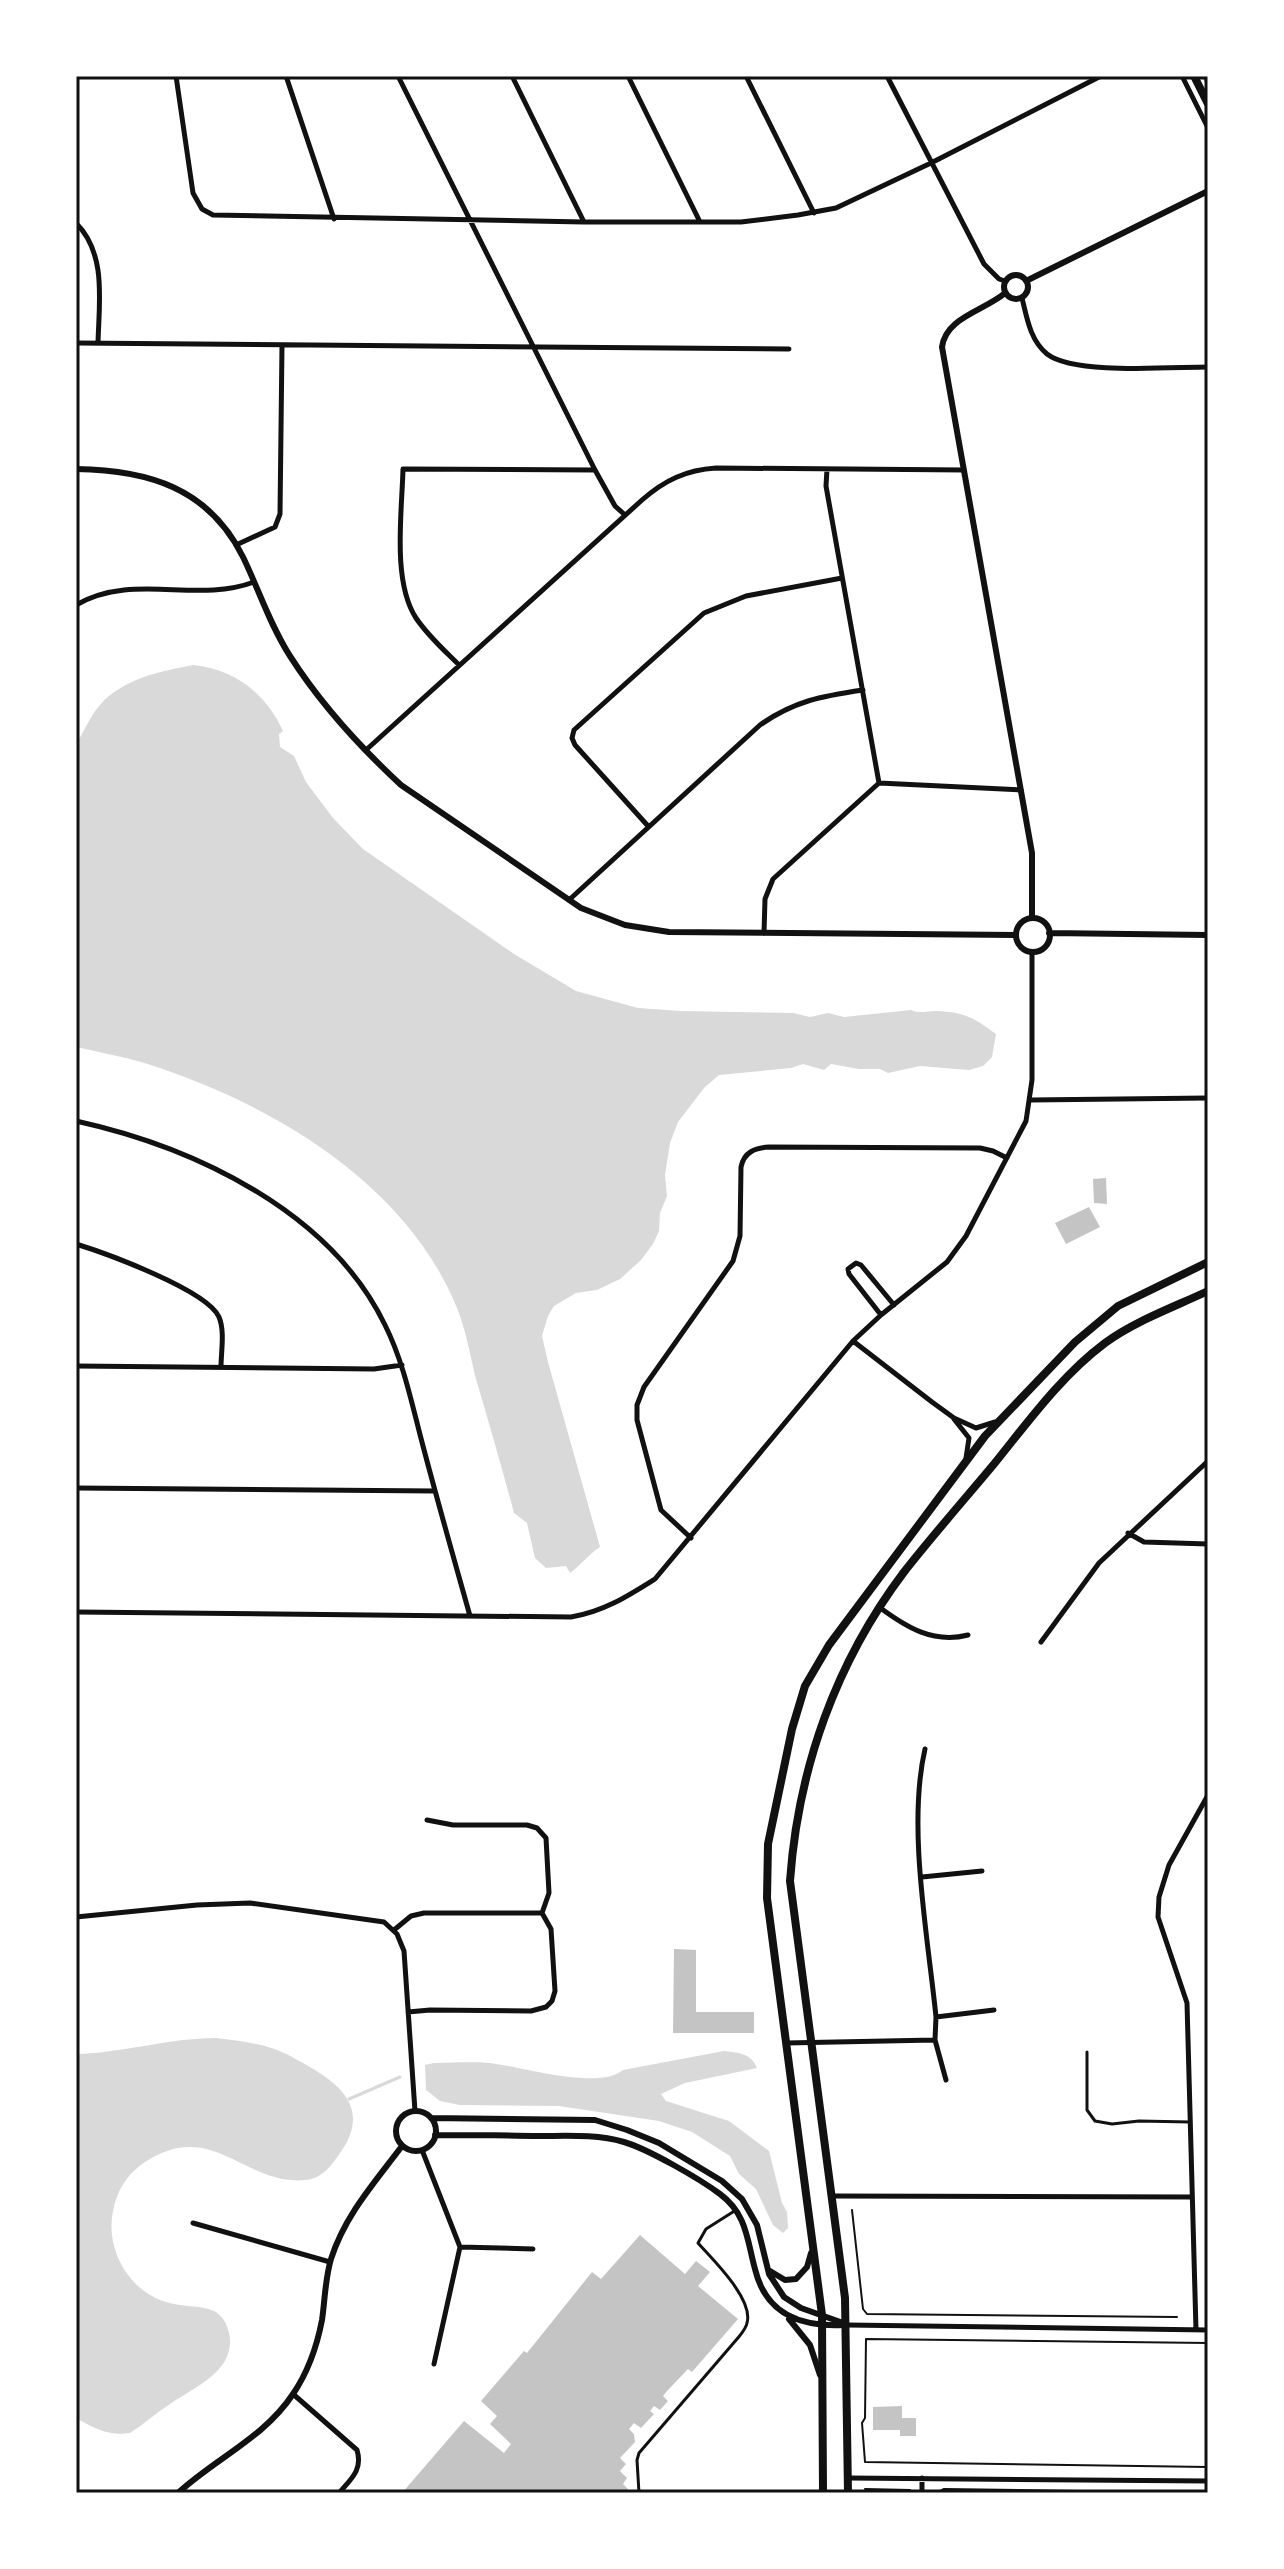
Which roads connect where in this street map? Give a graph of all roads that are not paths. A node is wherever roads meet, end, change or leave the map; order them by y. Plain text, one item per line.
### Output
1 (176, 76) edge
2 (286, 76) edge
3 (398, 76) edge
4 (512, 76) edge
5 (628, 76) edge
6 (746, 76) edge
7 (887, 76) edge
8 (1101, 76) edge
9 (1182, 76) edge
10 (1194, 76) edge
11 (1208, 104) edge
12 (1208, 128) edge
13 (931, 163) junction
14 (1208, 191) edge
15 (814, 213) junction
16 (334, 219) junction
17 (472, 222) junction
18 (584, 222) junction
19 (700, 222) junction
20 (76, 223) edge
21 (1005, 281) junction
22 (1026, 281) junction
23 (1005, 293) junction
24 (1022, 298) junction
25 (76, 343) edge
26 (98, 343) junction
27 (282, 345) junction
28 (534, 348) junction
29 (789, 349) dead end
30 (1208, 367) edge
31 (76, 469) edge
32 (827, 469) junction
33 (595, 470) junction
34 (964, 470) junction
35 (625, 515) junction
36 (236, 545) junction
37 (842, 578) junction
38 (254, 582) junction
39 (76, 605) edge
40 (459, 665) junction
41 (863, 690) junction
42 (366, 750) junction
43 (879, 783) junction
44 (1021, 790) junction
45 (648, 826) junction
46 (569, 900) junction
47 (1032, 918) junction
48 (1049, 933) junction
49 (764, 934) junction
50 (1016, 935) junction
51 (1208, 935) edge
52 (1032, 952) junction
53 (1208, 1098) edge
54 (1030, 1100) junction
55 (76, 1121) edge
56 (1007, 1158) junction
57 (76, 1244) edge
58 (1208, 1262) edge
59 (1208, 1291) edge
60 (894, 1305) junction
61 (881, 1315) junction
62 (853, 1341) junction
63 (402, 1365) junction
64 (76, 1366) edge
65 (221, 1367) junction
66 (954, 1418) junction
67 (997, 1421) junction
68 (966, 1460) junction
69 (1208, 1461) edge
70 (76, 1488) edge
71 (435, 1491) junction
72 (1128, 1533) junction
73 (691, 1538) junction
74 (1208, 1544) edge
75 (879, 1607) junction
76 (76, 1612) edge
77 (470, 1616) junction
78 (968, 1635) dead end
79 (1041, 1642) dead end
80 (925, 1749) dead end
81 (1208, 1795) edge
82 (427, 1820) dead end
83 (982, 1871) dead end
84 (922, 1877) junction
85 (542, 1913) junction
86 (76, 1917) edge
87 (394, 1930) junction
88 (994, 2010) dead end
89 (408, 2012) junction
90 (936, 2017) junction
91 (935, 2040) junction
92 (810, 2042) junction
93 (786, 2043) junction
94 (1087, 2052) dead end
95 (946, 2080) dead end
96 (415, 2111) junction
97 (431, 2118) junction
98 (1190, 2122) junction
99 (435, 2135) junction
100 (402, 2146) junction
101 (422, 2150) junction
102 (830, 2196) junction
103 (1191, 2197) junction
104 (748, 2207) junction
105 (738, 2213) junction
106 (193, 2223) dead end
107 (812, 2237) junction
108 (460, 2247) junction
109 (533, 2249) dead end
110 (330, 2262) junction
111 (767, 2269) junction
112 (822, 2315) junction
113 (787, 2316) junction
114 (847, 2325) junction
115 (823, 2326) junction
116 (1196, 2330) junction
117 (1208, 2330) edge
118 (434, 2364) dead end
119 (825, 2390) junction
120 (293, 2394) junction
121 (848, 2478) junction
122 (922, 2478) junction
123 (1208, 2481) edge
124 (178, 2493) edge
125 (339, 2493) edge
126 (639, 2493) edge
127 (823, 2493) edge
128 (848, 2493) edge
129 (922, 2493) edge

1 - 16 street
2 - 16 street
3 - 17 street
4 - 18 street
5 - 19 street
6 - 15 street
7 - 13 street
8 - 13 street
9 - 12 street
10 - 11 main road
13 - 15 street
13 - 21 street
14 - 22 street
15 - 19 street
16 - 17 street
17 - 18 street
17 - 28 street
18 - 19 street
20 - 26 street
21 - 22 street
21 - 23 street
22 - 24 street
23 - 24 street
23 - 34 street
24 - 30 street
25 - 26 street
26 - 27 street
27 - 28 street
27 - 36 street
28 - 29 street
28 - 33 street
31 - 36 street
32 - 34 street
32 - 35 street
32 - 37 street
33 - 35 street
33 - 40 street
34 - 44 street
35 - 40 street
36 - 38 street
37 - 41 street
37 - 45 street
38 - 39 street
38 - 42 street
40 - 42 street
41 - 43 street
41 - 45 street
42 - 46 street
43 - 44 street
43 - 49 street
44 - 47 street
45 - 46 street
46 - 49 street
47 - 48 street
47 - 50 street
48 - 51 street
48 - 52 street
49 - 50 street
50 - 52 street
52 - 54 street
53 - 54 street
54 - 56 street
55 - 63 street
56 - 60 street
56 - 73 street
57 - 65 street
58 - 67 main road
59 - 75 main road
60 - 61 street
60 - 61 street
61 - 62 street
62 - 66 street
62 - 73 street
63 - 65 street
63 - 71 street
64 - 65 street
66 - 67 street
66 - 68 street
67 - 68 main road
68 - 93 main road
69 - 72 street
70 - 71 street
71 - 77 street
72 - 74 street
72 - 79 street
73 - 77 street
75 - 78 street
75 - 92 main road
76 - 77 street
80 - 84 street
81 - 98 street
82 - 85 street
83 - 84 street
84 - 90 street
85 - 87 street
85 - 89 street
86 - 87 street
87 - 89 street
88 - 90 street
89 - 96 street
90 - 91 street
91 - 92 street
91 - 95 street
92 - 93 street
92 - 102 main road
93 - 107 main road
94 - 98 lane
96 - 97 street
96 - 100 street
97 - 99 street
97 - 104 street
98 - 103 street
99 - 101 street
99 - 105 street
100 - 101 street
100 - 110 street
101 - 108 street
102 - 103 street
102 - 114 main road
103 - 116 street
104 - 105 street
104 - 111 street
105 - 113 street
105 - 126 lane
106 - 110 street
107 - 111 street
107 - 112 main road
108 - 109 street
108 - 118 street
110 - 120 street
111 - 112 street
112 - 114 street
112 - 115 main road
113 - 115 street
113 - 119 street
114 - 115 street
114 - 116 street
114 - 121 main road
115 - 119 main road
116 - 117 street
119 - 127 main road
120 - 124 street
120 - 125 street
121 - 122 street
121 - 128 main road
122 - 123 street
122 - 129 street

